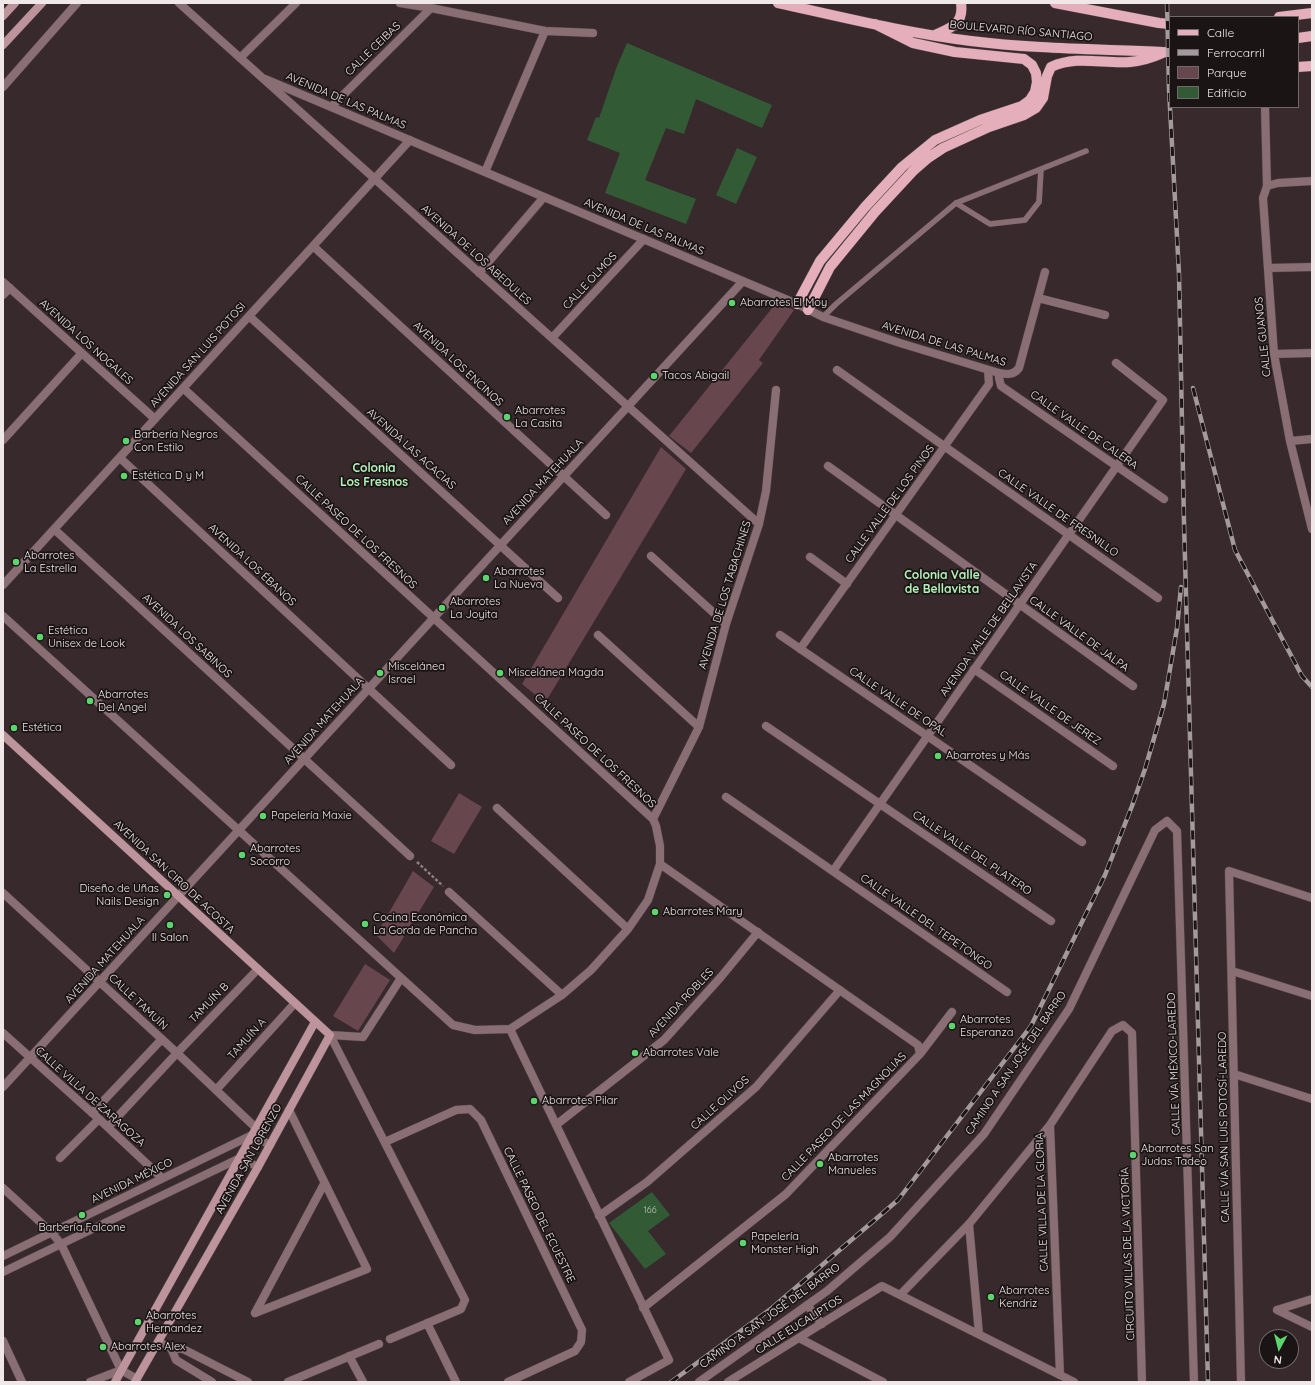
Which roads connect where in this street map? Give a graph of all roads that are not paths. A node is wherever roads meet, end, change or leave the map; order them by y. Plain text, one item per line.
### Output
1 (15, 3) edge
2 (42, 3) edge
3 (77, 3) edge
4 (179, 3) edge
5 (296, 3) edge
6 (400, 3) edge
7 (778, 3) edge
8 (961, 3) edge
9 (1055, 3) edge
10 (799, 6) edge
11 (431, 8) junction
12 (1312, 13) edge
13 (3, 16) edge
14 (1288, 16) edge
15 (875, 24) junction
16 (1169, 24) edge
17 (544, 31) junction
18 (593, 33) dead end
19 (935, 36) junction
20 (1312, 36) edge
21 (1299, 38) edge
22 (3, 45) edge
23 (1168, 52) edge
24 (240, 58) junction
25 (1312, 66) edge
26 (1299, 67) edge
27 (265, 79) junction
28 (3, 87) edge
29 (331, 107) junction
30 (1265, 108) edge
31 (410, 140) junction
32 (1086, 151) dead end
33 (1041, 169) junction
34 (485, 172) junction
35 (374, 178) junction
36 (1312, 181) edge
37 (1267, 186) junction
38 (544, 197) junction
39 (956, 203) junction
40 (644, 239) junction
41 (313, 246) junction
42 (1312, 267) edge
43 (1268, 268) junction
44 (1045, 272) dead end
45 (479, 273) junction
46 (742, 281) junction
47 (3, 282) edge
48 (10, 288) junction
49 (3, 295) edge
50 (1038, 298) junction
51 (797, 304) junction
52 (808, 310) junction
53 (1105, 315) dead end
54 (249, 316) junction
55 (823, 317) junction
56 (552, 338) junction
57 (82, 353) junction
58 (1312, 353) edge
59 (1274, 354) junction
60 (1116, 363) dead end
61 (837, 370) dead end
62 (988, 370) junction
63 (998, 373) junction
64 (989, 384) junction
65 (1001, 386) junction
66 (183, 388) junction
67 (776, 390) dead end
68 (627, 406) junction
69 (155, 419) junction
70 (1312, 439) edge
71 (3, 440) edge
72 (1290, 441) junction
73 (944, 447) junction
74 (120, 458) junction
75 (828, 466) dead end
76 (1116, 466) junction
77 (564, 476) junction
78 (1164, 499) dead end
79 (606, 515) dead end
80 (896, 515) junction
81 (759, 524) junction
82 (54, 529) junction
83 (1312, 529) edge
84 (1068, 535) junction
85 (500, 545) junction
86 (651, 556) dead end
87 (810, 557) dead end
88 (847, 584) junction
89 (3, 585) edge
90 (558, 598) dead end
91 (1158, 598) dead end
92 (1020, 604) junction
93 (3, 616) edge
94 (434, 618) junction
95 (726, 624) junction
96 (598, 635) dead end
97 (780, 635) dead end
98 (800, 649) junction
99 (974, 669) junction
100 (1133, 686) dead end
101 (368, 688) junction
102 (766, 726) dead end
103 (699, 728) junction
104 (3, 735) edge
105 (928, 736) junction
106 (304, 758) junction
107 (451, 765) dead end
108 (1113, 766) dead end
109 (726, 797) dead end
110 (880, 804) junction
111 (497, 808) dead end
112 (653, 819) junction
113 (1167, 821) joint
114 (238, 830) junction
115 (1082, 842) dead end
116 (410, 856) road end
117 (660, 864) junction
118 (833, 871) junction
119 (449, 892) road end
120 (3, 893) edge
121 (178, 896) junction
122 (1312, 898) edge
123 (1051, 921) dead end
124 (628, 929) junction
125 (758, 932) junction
126 (258, 969) junction
127 (1232, 971) junction
128 (401, 978) junction
129 (100, 982) junction
130 (840, 990) junction
131 (1007, 992) dead end
132 (562, 994) junction
133 (1312, 996) edge
134 (295, 1003) junction
135 (952, 1012) dead end
136 (315, 1022) junction
137 (510, 1029) junction
138 (3, 1033) edge
139 (330, 1035) junction
140 (162, 1039) junction
141 (177, 1053) junction
142 (920, 1054) junction
143 (30, 1057) junction
144 (1234, 1074) junction
145 (3, 1087) edge
146 (216, 1090) junction
147 (1312, 1099) edge
148 (289, 1110) junction
149 (92, 1112) junction
150 (99, 1119) junction
151 (556, 1125) junction
152 (1050, 1125) junction
153 (108, 1127) junction
154 (254, 1131) junction
155 (385, 1142) junction
156 (270, 1145) junction
157 (60, 1158) dead end
158 (240, 1158) junction
159 (258, 1167) junction
160 (162, 1178) junction
161 (324, 1184) junction
162 (3, 1188) edge
163 (599, 1216) junction
164 (970, 1224) junction
165 (51, 1232) junction
166 (61, 1244) junction
167 (3, 1256) edge
168 (3, 1272) edge
169 (900, 1295) junction
170 (1312, 1299) edge
171 (808, 1305) junction
172 (644, 1308) junction
173 (427, 1323) junction
174 (822, 1324) junction
175 (1312, 1327) edge
176 (979, 1334) junction
177 (799, 1338) junction
178 (390, 1339) dead end
179 (3, 1341) edge
180 (158, 1342) junction
181 (379, 1344) dead end
182 (171, 1348) junction
183 (349, 1356) junction
184 (121, 1370) junction
185 (1060, 1375) junction
186 (136, 1381) edge
187 (22, 1382) edge
188 (90, 1382) edge
189 (115, 1382) edge
190 (212, 1382) edge
191 (248, 1382) edge
192 (288, 1382) edge
193 (363, 1382) edge
194 (456, 1382) edge
195 (508, 1382) edge
196 (629, 1382) edge
197 (699, 1382) edge
198 (728, 1382) edge
199 (883, 1382) edge
200 (1074, 1382) edge
201 (1142, 1382) edge
202 (1194, 1382) edge
203 (1241, 1382) edge

1 - 13 street
2 - 22 street
3 - 28 street
4 - 24 street, AVENIDA DE LOS ABEDULES
5 - 24 street
6 - 11 street
7 - 10 main road, BOULEVARD RÍO SANTIAGO
8 - 19 main road
9 - 16 main road
10 - 15 main road, BOULEVARD RÍO SANTIAGO
11 - 17 street
11 - 29 street, CALLE CEIBAS
12 - 14 main road
15 - 19 main road, BOULEVARD RÍO SANTIAGO
15 - 51 main road
17 - 18 street
17 - 34 street
19 - 23 main road, BOULEVARD RÍO SANTIAGO
20 - 21 main road
23 - 52 main road
24 - 27 street, AVENIDA DE LOS ABEDULES
25 - 26 main road
27 - 29 street, AVENIDA DE LAS PALMAS
27 - 35 street, AVENIDA DE LOS ABEDULES
29 - 31 street, AVENIDA DE LAS PALMAS
30 - 37 street, CALLE GUANOS
31 - 34 street, AVENIDA DE LAS PALMAS
31 - 35 street, AVENIDA SAN LUIS POTOSI
32 - 33 lane
33 - 39 lane
33 - 39 lane
34 - 38 street, AVENIDA DE LAS PALMAS
35 - 41 street, AVENIDA SAN LUIS POTOSI
35 - 45 street, AVENIDA DE LOS ABEDULES
36 - 37 street
37 - 43 street, CALLE GUANOS
38 - 40 street, AVENIDA DE LAS PALMAS
38 - 45 street
39 - 55 lane
40 - 46 street, AVENIDA DE LAS PALMAS
40 - 56 street, CALLE OLMOS
41 - 54 street, AVENIDA SAN LUIS POTOSI
41 - 77 street, AVENIDA LOS ENCINOS
42 - 43 street
43 - 59 street, CALLE GUANOS
44 - 50 street
45 - 56 street, AVENIDA DE LOS ABEDULES
46 - 51 street, AVENIDA DE LAS PALMAS
46 - 68 street, AVENIDA MATEHUALA
47 - 48 street, AVENIDA LOS NOGALES
48 - 49 street
48 - 57 street, AVENIDA LOS NOGALES
50 - 53 street
50 - 63 street, AVENIDA DE LAS PALMAS
51 - 52 street, AVENIDA DE LAS PALMAS
52 - 55 street, AVENIDA DE LAS PALMAS
54 - 66 street, AVENIDA SAN LUIS POTOSI
54 - 85 street, AVENIDA LAS ACACIAS
55 - 62 street, AVENIDA DE LAS PALMAS
56 - 68 street, AVENIDA DE LOS ABEDULES
57 - 69 street, AVENIDA LOS NOGALES
57 - 71 street
58 - 59 street
59 - 72 street, CALLE GUANOS
60 - 76 street, AVENIDA VALLE DE BELLAVISTA
61 - 73 street, CALLE VALLE DE FRESNILLO
62 - 63 street, AVENIDA DE LAS PALMAS
62 - 64 street
63 - 65 street
64 - 65 lane
64 - 73 street, CALLE VALLE DE LOS PINOS
65 - 76 street, CALLE VALLE DE CALERA
66 - 69 street, AVENIDA SAN LUIS POTOSI
66 - 94 street, CALLE PASEO DE LOS FRESNOS
67 - 81 street, AVENIDA DE LOS TABACHINES
68 - 77 street, AVENIDA MATEHUALA
68 - 81 street, AVENIDA DE LOS ABEDULES
69 - 74 street, AVENIDA SAN LUIS POTOSI
70 - 72 street
72 - 83 street, CALLE GUANOS
73 - 80 street, CALLE VALLE DE LOS PINOS
73 - 84 street, CALLE VALLE DE FRESNILLO
74 - 82 street, AVENIDA SAN LUIS POTOSI
74 - 101 street, AVENIDA LOS ÉBANOS
75 - 80 street, CALLE VALLE DE JALPA
76 - 78 street, CALLE VALLE DE CALERA
76 - 84 street, AVENIDA VALLE DE BELLAVISTA
77 - 79 street, AVENIDA LOS ENCINOS
77 - 85 street, AVENIDA MATEHUALA
80 - 88 street, CALLE VALLE DE LOS PINOS
80 - 92 street, CALLE VALLE DE JALPA
81 - 95 street, AVENIDA DE LOS TABACHINES
82 - 89 street, AVENIDA SAN LUIS POTOSI
82 - 106 street, AVENIDA LOS SABINOS
84 - 91 street, CALLE VALLE DE FRESNILLO
84 - 92 street, AVENIDA VALLE DE BELLAVISTA
85 - 90 street, AVENIDA LAS ACACIAS
85 - 94 street, AVENIDA MATEHUALA
86 - 95 street
87 - 88 street
88 - 98 street, CALLE VALLE DE LOS PINOS
92 - 99 street, AVENIDA VALLE DE BELLAVISTA
92 - 100 street, CALLE VALLE DE JALPA
93 - 114 street
94 - 101 street, AVENIDA MATEHUALA
94 - 112 street, CALLE PASEO DE LOS FRESNOS
95 - 103 street, AVENIDA DE LOS TABACHINES
96 - 103 street
97 - 98 street, CALLE VALLE DE OPAL
98 - 105 street, CALLE VALLE DE OPAL
99 - 105 street, AVENIDA VALLE DE BELLAVISTA
99 - 108 street, CALLE VALLE DE JEREZ
101 - 106 street, AVENIDA MATEHUALA
101 - 107 street, AVENIDA LOS ÉBANOS
102 - 110 street, CALLE VALLE DEL PLATERO
103 - 112 street, AVENIDA DE LOS TABACHINES
104 - 121 street, AVENIDA SAN CIRO DE ACOSTA
105 - 110 street, AVENIDA VALLE DE BELLAVISTA
105 - 115 street, CALLE VALLE DE OPAL
106 - 114 street, AVENIDA MATEHUALA
106 - 116 street, AVENIDA LOS SABINOS
109 - 118 street, CALLE VALLE DEL TEPETONGO
110 - 118 street, AVENIDA VALLE DE BELLAVISTA
110 - 123 street, CALLE VALLE DEL PLATERO
111 - 124 street
112 - 117 street, CALLE PASEO DE LOS FRESNOS
113 - 171 street, CAMINO A SAN JOSÉ DEL BARRO
113 - 202 street, CALLE VÍA MÉXICO-LAREDO
114 - 121 street, AVENIDA MATEHUALA
114 - 128 street
117 - 124 street, CALLE PASEO DE LOS FRESNOS
117 - 125 street, CALLE PASEO DE LAS MAGNOLIAS
118 - 131 street, CALLE VALLE DEL TEPETONGO
119 - 132 street
120 - 129 street, CALLE TAMUÍN
121 - 126 street, AVENIDA SAN CIRO DE ACOSTA
121 - 129 street, AVENIDA MATEHUALA
122 - 127 street, CALLE VÍA SAN LUIS POTOSÍ-LAREDO
124 - 132 street, CALLE PASEO DE LOS FRESNOS
125 - 130 street, CALLE PASEO DE LAS MAGNOLIAS
125 - 151 street, AVENIDA ROBLES
126 - 134 street, AVENIDA SAN CIRO DE ACOSTA
126 - 141 street, TAMUÍN B
127 - 133 street
127 - 144 street, CALLE VÍA SAN LUIS POTOSÍ-LAREDO
128 - 137 street
128 - 139 street
129 - 140 street, CALLE TAMUÍN
129 - 143 street, AVENIDA MATEHUALA
130 - 142 street, CALLE PASEO DE LAS MAGNOLIAS
130 - 163 street, CALLE OLIVOS
132 - 137 street, CALLE PASEO DE LOS FRESNOS
134 - 136 street, AVENIDA SAN CIRO DE ACOSTA
134 - 146 street, TAMUÍN A
135 - 142 street
136 - 139 street, AVENIDA SAN CIRO DE ACOSTA
136 - 154 street, AVENIDA SAN LORENZO
137 - 151 street
138 - 143 street, CALLE VILLA DE ZARAGOZA
139 - 148 street, AVENIDA SAN LORENZO
139 - 155 street
140 - 141 street, CALLE TAMUÍN
140 - 149 street
141 - 146 street, CALLE TAMUÍN
141 - 153 street, TAMUÍN B
142 - 172 street, CALLE PASEO DE LAS MAGNOLIAS
143 - 145 street, AVENIDA MATEHUALA
143 - 149 street, CALLE VILLA DE ZARAGOZA
144 - 147 street
144 - 203 street, CALLE VÍA SAN LUIS POTOSÍ-LAREDO
146 - 154 street, CALLE TAMUÍN
148 - 156 street, AVENIDA SAN LORENZO
148 - 161 street
149 - 150 street, CALLE VILLA DE ZARAGOZA
150 - 153 street, CALLE VILLA DE ZARAGOZA
150 - 157 street
151 - 163 street
152 - 164 street, CIRCUITO VILLAS DE LA VICTORÍA
152 - 185 street, CALLE VILLA DE LA GLORIA
152 - 201 street, CIRCUITO VILLAS DE LA VICTORÍA
153 - 160 street, CALLE VILLA DE ZARAGOZA
154 - 156 street
154 - 158 street, AVENIDA SAN LORENZO
154 - 160 street, AVENIDA MÉXICO
155 - 173 street
155 - 195 street, CALLE PASEO DEL ECUESTRE
156 - 159 street, AVENIDA SAN LORENZO
158 - 159 street
158 - 166 street
158 - 184 street, AVENIDA SAN LORENZO
159 - 180 street, AVENIDA SAN LORENZO
160 - 165 street, AVENIDA MÉXICO
161 - 161 street
162 - 165 street
163 - 172 street
164 - 169 street, CIRCUITO VILLAS DE LA VICTORÍA
164 - 176 street
165 - 166 street
165 - 167 street, AVENIDA MÉXICO
166 - 168 street
166 - 184 street
169 - 174 street, CALLE EUCALIPTOS
169 - 176 street
170 - 175 street
171 - 174 street
171 - 197 street, CAMINO A SAN JOSÉ DEL BARRO
172 - 196 street
173 - 178 street
173 - 194 street
174 - 177 street, CALLE EUCALIPTOS
176 - 185 street
177 - 198 street, CALLE EUCALIPTOS
177 - 199 street
179 - 187 street
180 - 182 street
180 - 186 street, AVENIDA SAN LORENZO
181 - 183 street
182 - 190 street
182 - 191 street
183 - 192 street
183 - 193 street
184 - 186 street
184 - 188 street
184 - 189 street, AVENIDA SAN LORENZO
185 - 200 street

